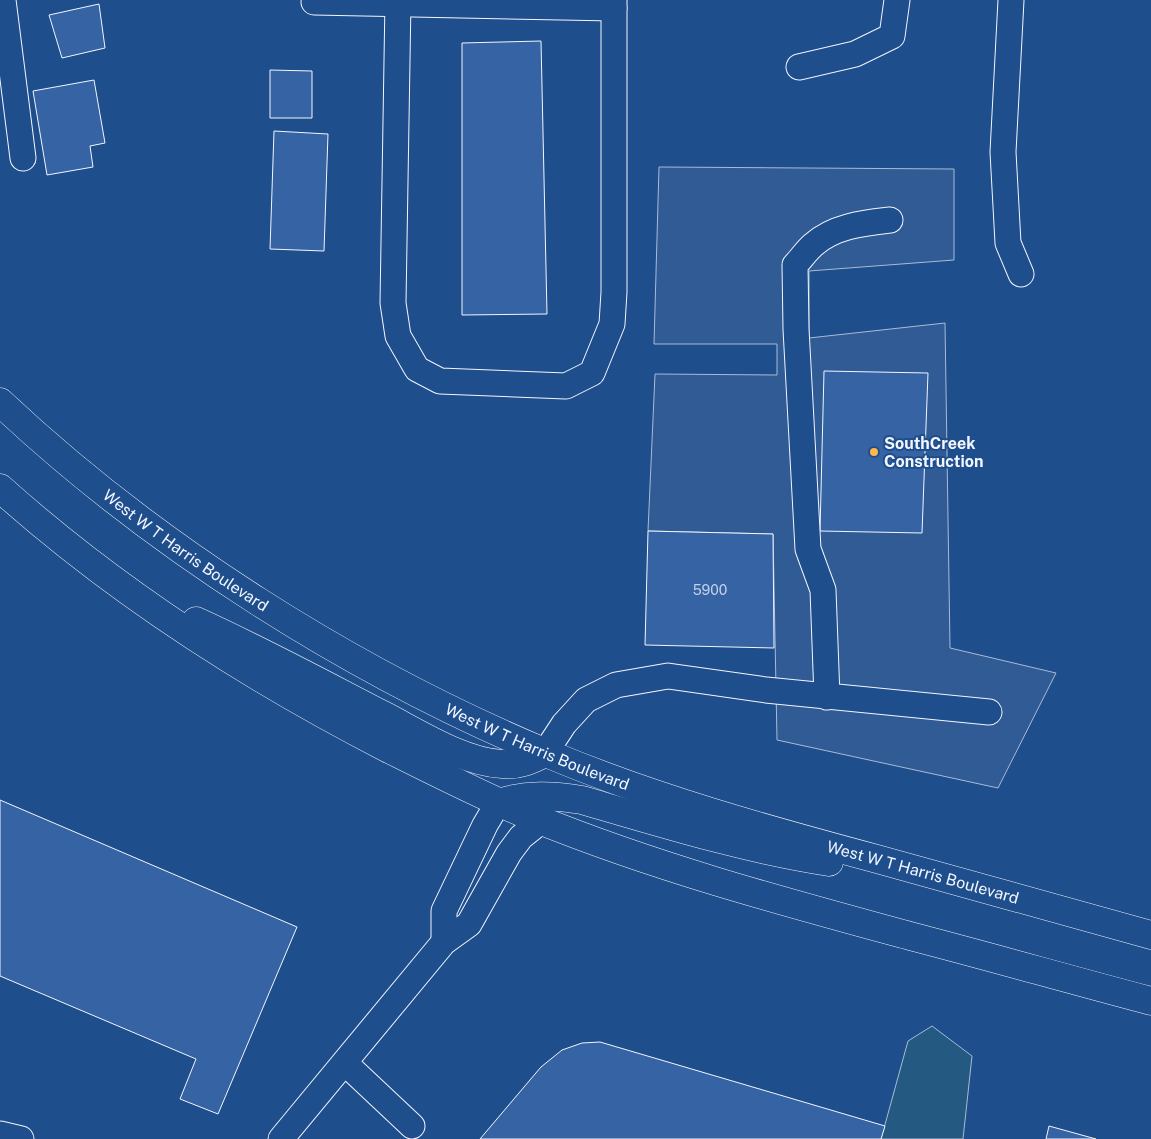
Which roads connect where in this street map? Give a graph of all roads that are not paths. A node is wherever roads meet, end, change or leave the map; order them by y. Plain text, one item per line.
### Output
1 (3, 0) edge
2 (897, 0) edge
3 (1011, 0) edge
4 (314, 2) dead end
5 (398, 2) edge
6 (614, 4) edge
7 (799, 67) dead end
8 (23, 158) dead end
9 (890, 220) dead end
10 (1020, 274) dead end
11 (0, 402) edge
12 (0, 488) edge
13 (124, 588) junction
14 (827, 697) junction
15 (989, 712) dead end
16 (545, 753) junction
17 (498, 803) junction
18 (541, 821) junction
19 (957, 881) junction
20 (1151, 935) edge
21 (444, 942) junction
22 (1151, 1002) edge
23 (345, 1063) junction
24 (412, 1126) dead end
25 (0, 1134) edge
26 (21, 1139) edge
27 (281, 1139) edge

1 - 8 lane
2 - 7 lane
3 - 10 lane
4 - 5 lane
5 - 6 lane
5 - 6 lane
9 - 14 lane
11 - 16 main road, West W T Harris Boulevard
12 - 13 main road
13 - 16 main road
13 - 17 main road
14 - 15 lane
14 - 16 lane
16 - 19 main road, West W T Harris Boulevard
17 - 18 main road
17 - 19 main road
17 - 21 lane
18 - 21 lane
18 - 22 main road
19 - 20 main road, West W T Harris Boulevard
21 - 23 lane
23 - 24 lane
23 - 27 lane
25 - 26 lane

